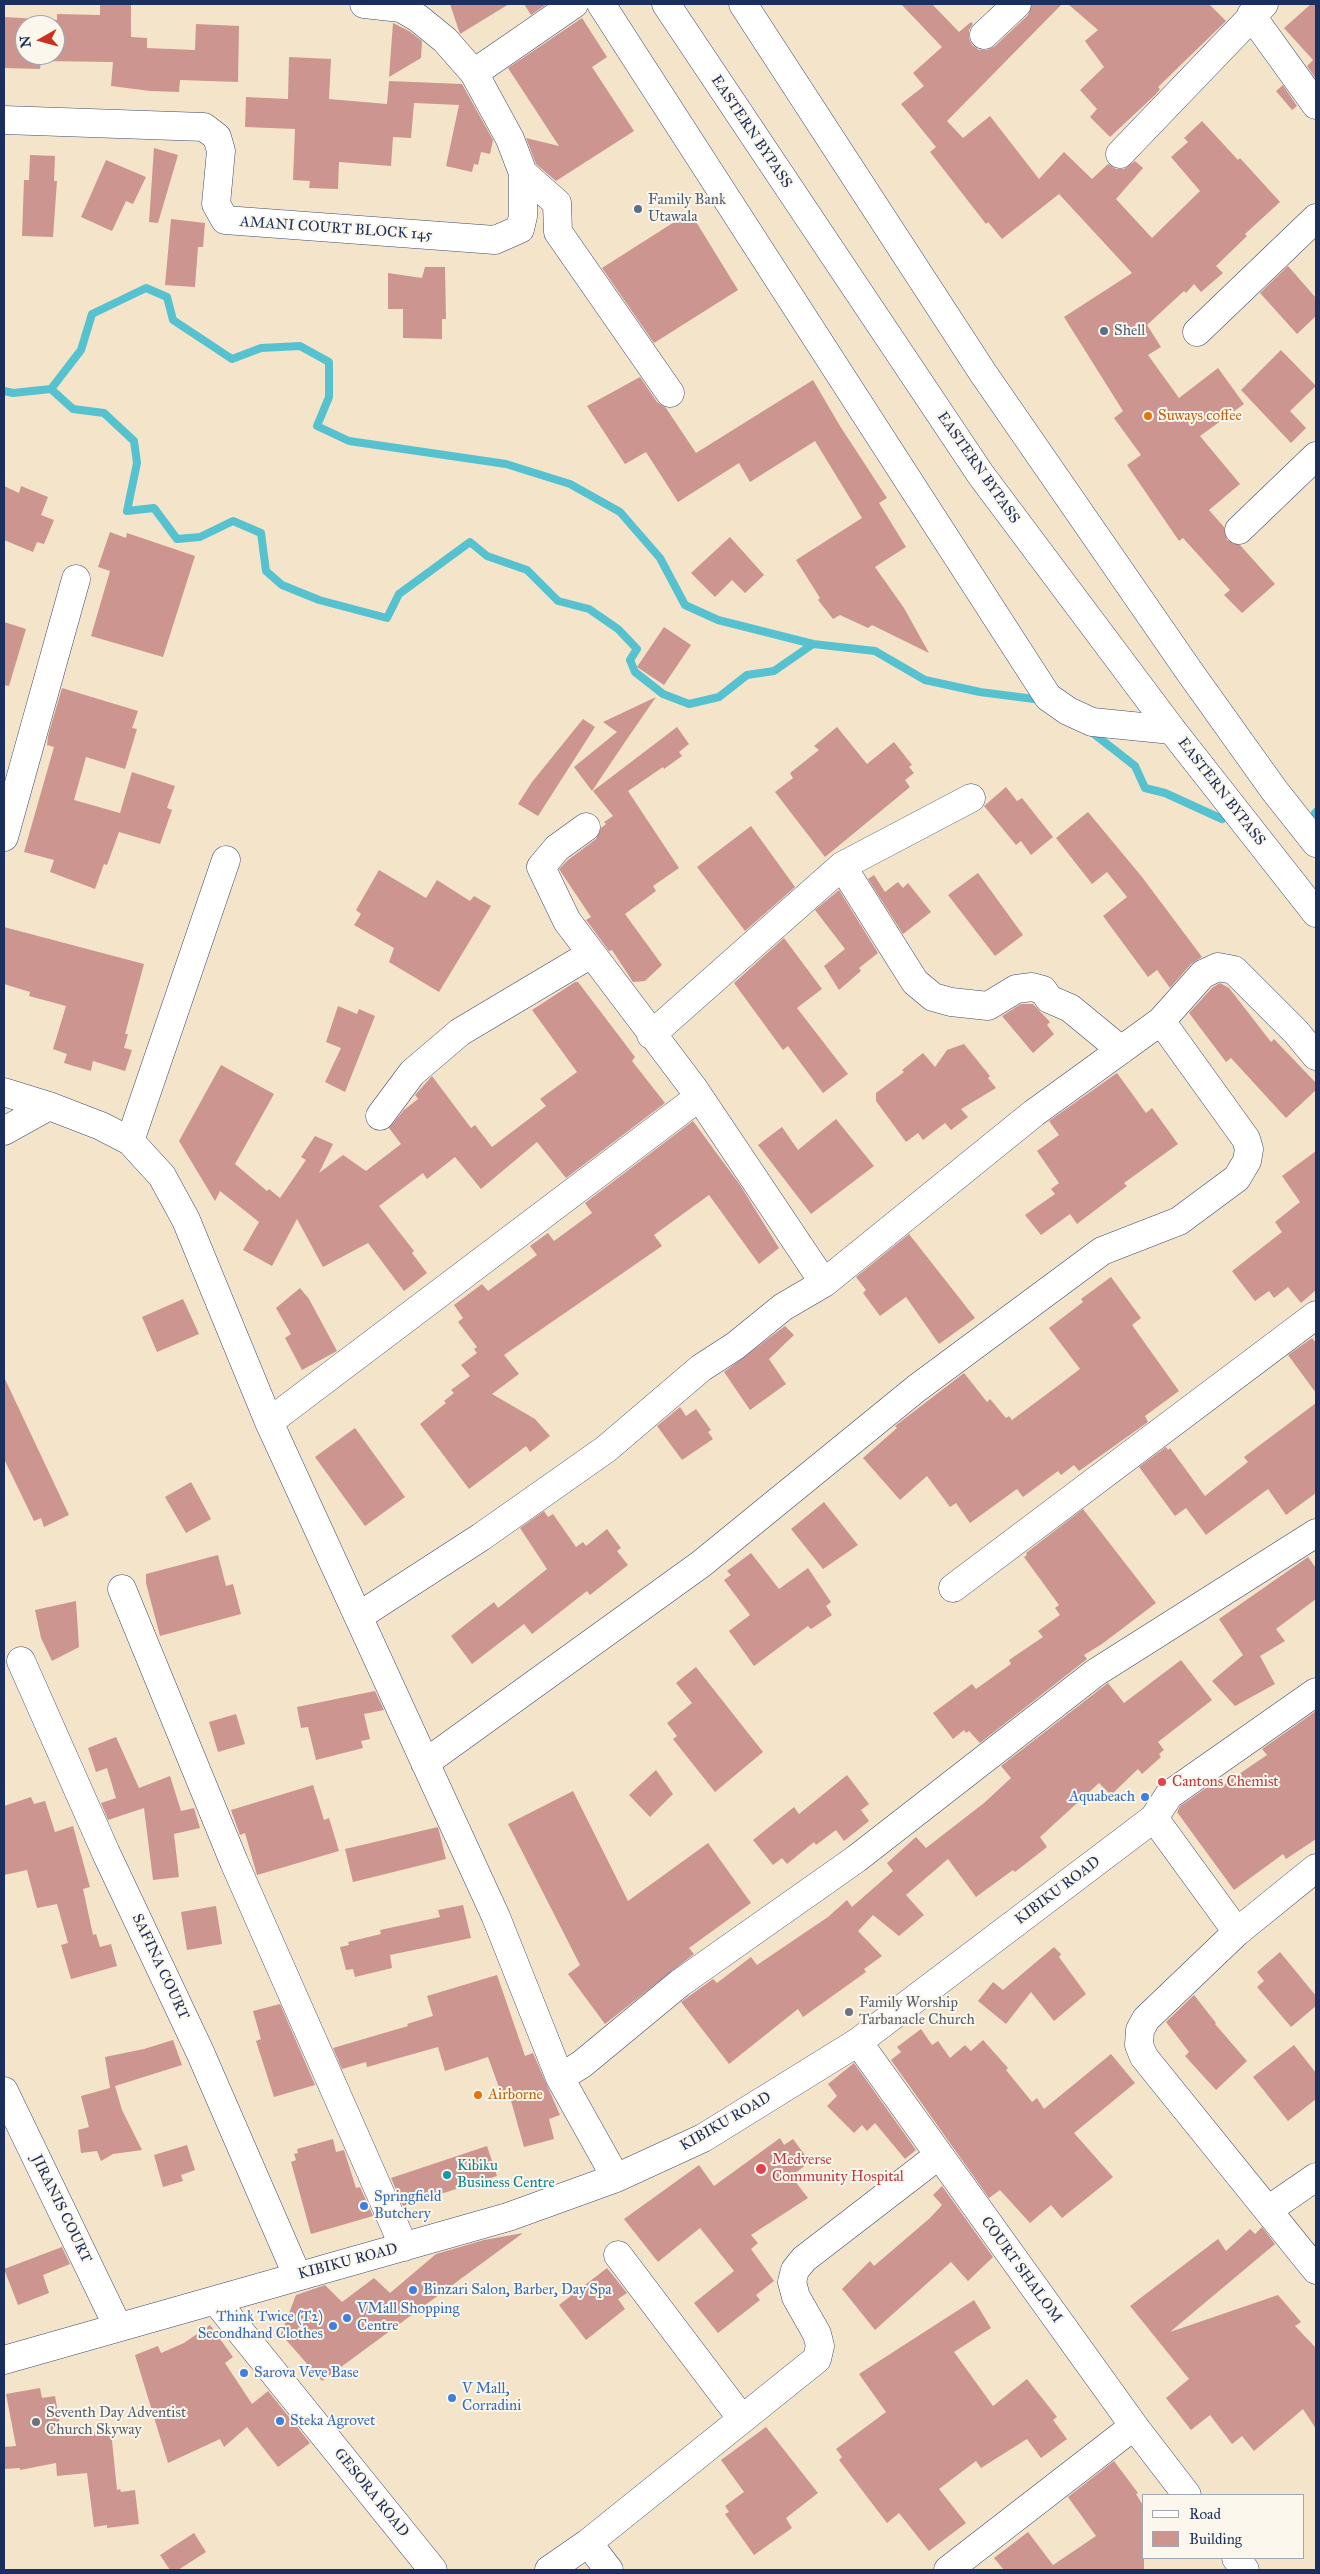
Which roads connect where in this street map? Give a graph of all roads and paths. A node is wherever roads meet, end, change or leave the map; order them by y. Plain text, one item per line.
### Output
1 (364, 4) edge
2 (574, 4) edge
3 (601, 4) edge
4 (666, 4) edge
5 (743, 4) edge
6 (1017, 4) edge
7 (1258, 9) edge
8 (984, 35) dead end
9 (474, 73) junction
10 (1316, 105) edge
11 (4, 120) edge
12 (1120, 154) dead end
13 (523, 174) junction
14 (1316, 218) edge
15 (1197, 332) dead end
16 (670, 393) dead end
17 (1316, 456) edge
18 (1239, 530) dead end
19 (76, 579) dead end
20 (1172, 730) junction
21 (971, 798) dead end
22 (586, 827) dead end
23 (4, 837) edge
24 (1316, 844) edge
25 (226, 860) dead end
26 (842, 866) junction
27 (1316, 913) edge
28 (591, 954) junction
29 (1161, 1021) junction
30 (651, 1035) junction
31 (1121, 1050) junction
32 (1316, 1056) edge
33 (4, 1092) edge
34 (699, 1096) junction
35 (49, 1106) junction
36 (380, 1116) dead end
37 (4, 1131) edge
38 (130, 1141) junction
39 (824, 1283) junction
40 (1316, 1315) edge
41 (269, 1422) junction
42 (1316, 1533) edge
43 (953, 1588) dead end
44 (122, 1589) dead end
45 (358, 1616) junction
46 (20, 1661) dead end
47 (1316, 1692) edge
48 (425, 1763) junction
49 (1154, 1818) junction
50 (1316, 1868) edge
51 (1237, 1932) junction
52 (858, 2042) junction
53 (560, 2078) junction
54 (4, 2091) edge
55 (939, 2155) junction
56 (1316, 2177) edge
57 (616, 2178) junction
58 (1268, 2210) junction
59 (404, 2247) junction
60 (618, 2255) dead end
61 (1316, 2270) edge
62 (297, 2275) junction
63 (214, 2300) junction
64 (118, 2327) junction
65 (4, 2360) edge
66 (742, 2419) junction
67 (1134, 2426) junction
68 (1186, 2494) edge
69 (588, 2543) junction
70 (1237, 2559) edge
71 (433, 2570) edge
72 (549, 2570) edge
73 (609, 2570) edge
74 (948, 2570) edge
75 (1246, 2570) edge

1 - 9 street
2 - 9 street
3 - 20 street
4 - 20 street, EASTERN BYPASS
5 - 24 street
6 - 8 street
7 - 10 street
7 - 12 street
9 - 13 street, AMANI COURT BLOCK 145
11 - 13 street, AMANI COURT BLOCK 145
13 - 16 street
14 - 15 street
17 - 18 street
19 - 23 street
20 - 27 street, EASTERN BYPASS
21 - 26 street
22 - 28 street
25 - 38 street
26 - 30 street
26 - 31 street
28 - 30 street
28 - 36 street
29 - 31 street
29 - 32 street
29 - 48 street
30 - 34 street
31 - 39 street
33 - 35 street
34 - 39 street
34 - 41 street
35 - 37 street
35 - 38 street
38 - 41 street
39 - 45 street
40 - 43 street
41 - 45 street
42 - 53 street
44 - 59 street
45 - 48 street
46 - 62 street, SAFINA COURT
47 - 49 street, KIBIKU ROAD
48 - 53 street
49 - 51 street
49 - 52 street, KIBIKU ROAD
50 - 51 street
51 - 58 street
52 - 55 street, COURT SHALOM
52 - 57 street, KIBIKU ROAD
53 - 57 street
54 - 64 street, JIRANIS COURT
55 - 66 street
55 - 67 street, COURT SHALOM
56 - 58 street
57 - 59 street, KIBIKU ROAD
58 - 61 street
59 - 62 street, KIBIKU ROAD
60 - 66 street
62 - 63 street, KIBIKU ROAD
63 - 64 street, KIBIKU ROAD
63 - 71 street, GESORA ROAD
64 - 65 street, KIBIKU ROAD
66 - 69 street
67 - 68 street, COURT SHALOM
67 - 74 street
69 - 72 street
69 - 73 street
70 - 75 street

